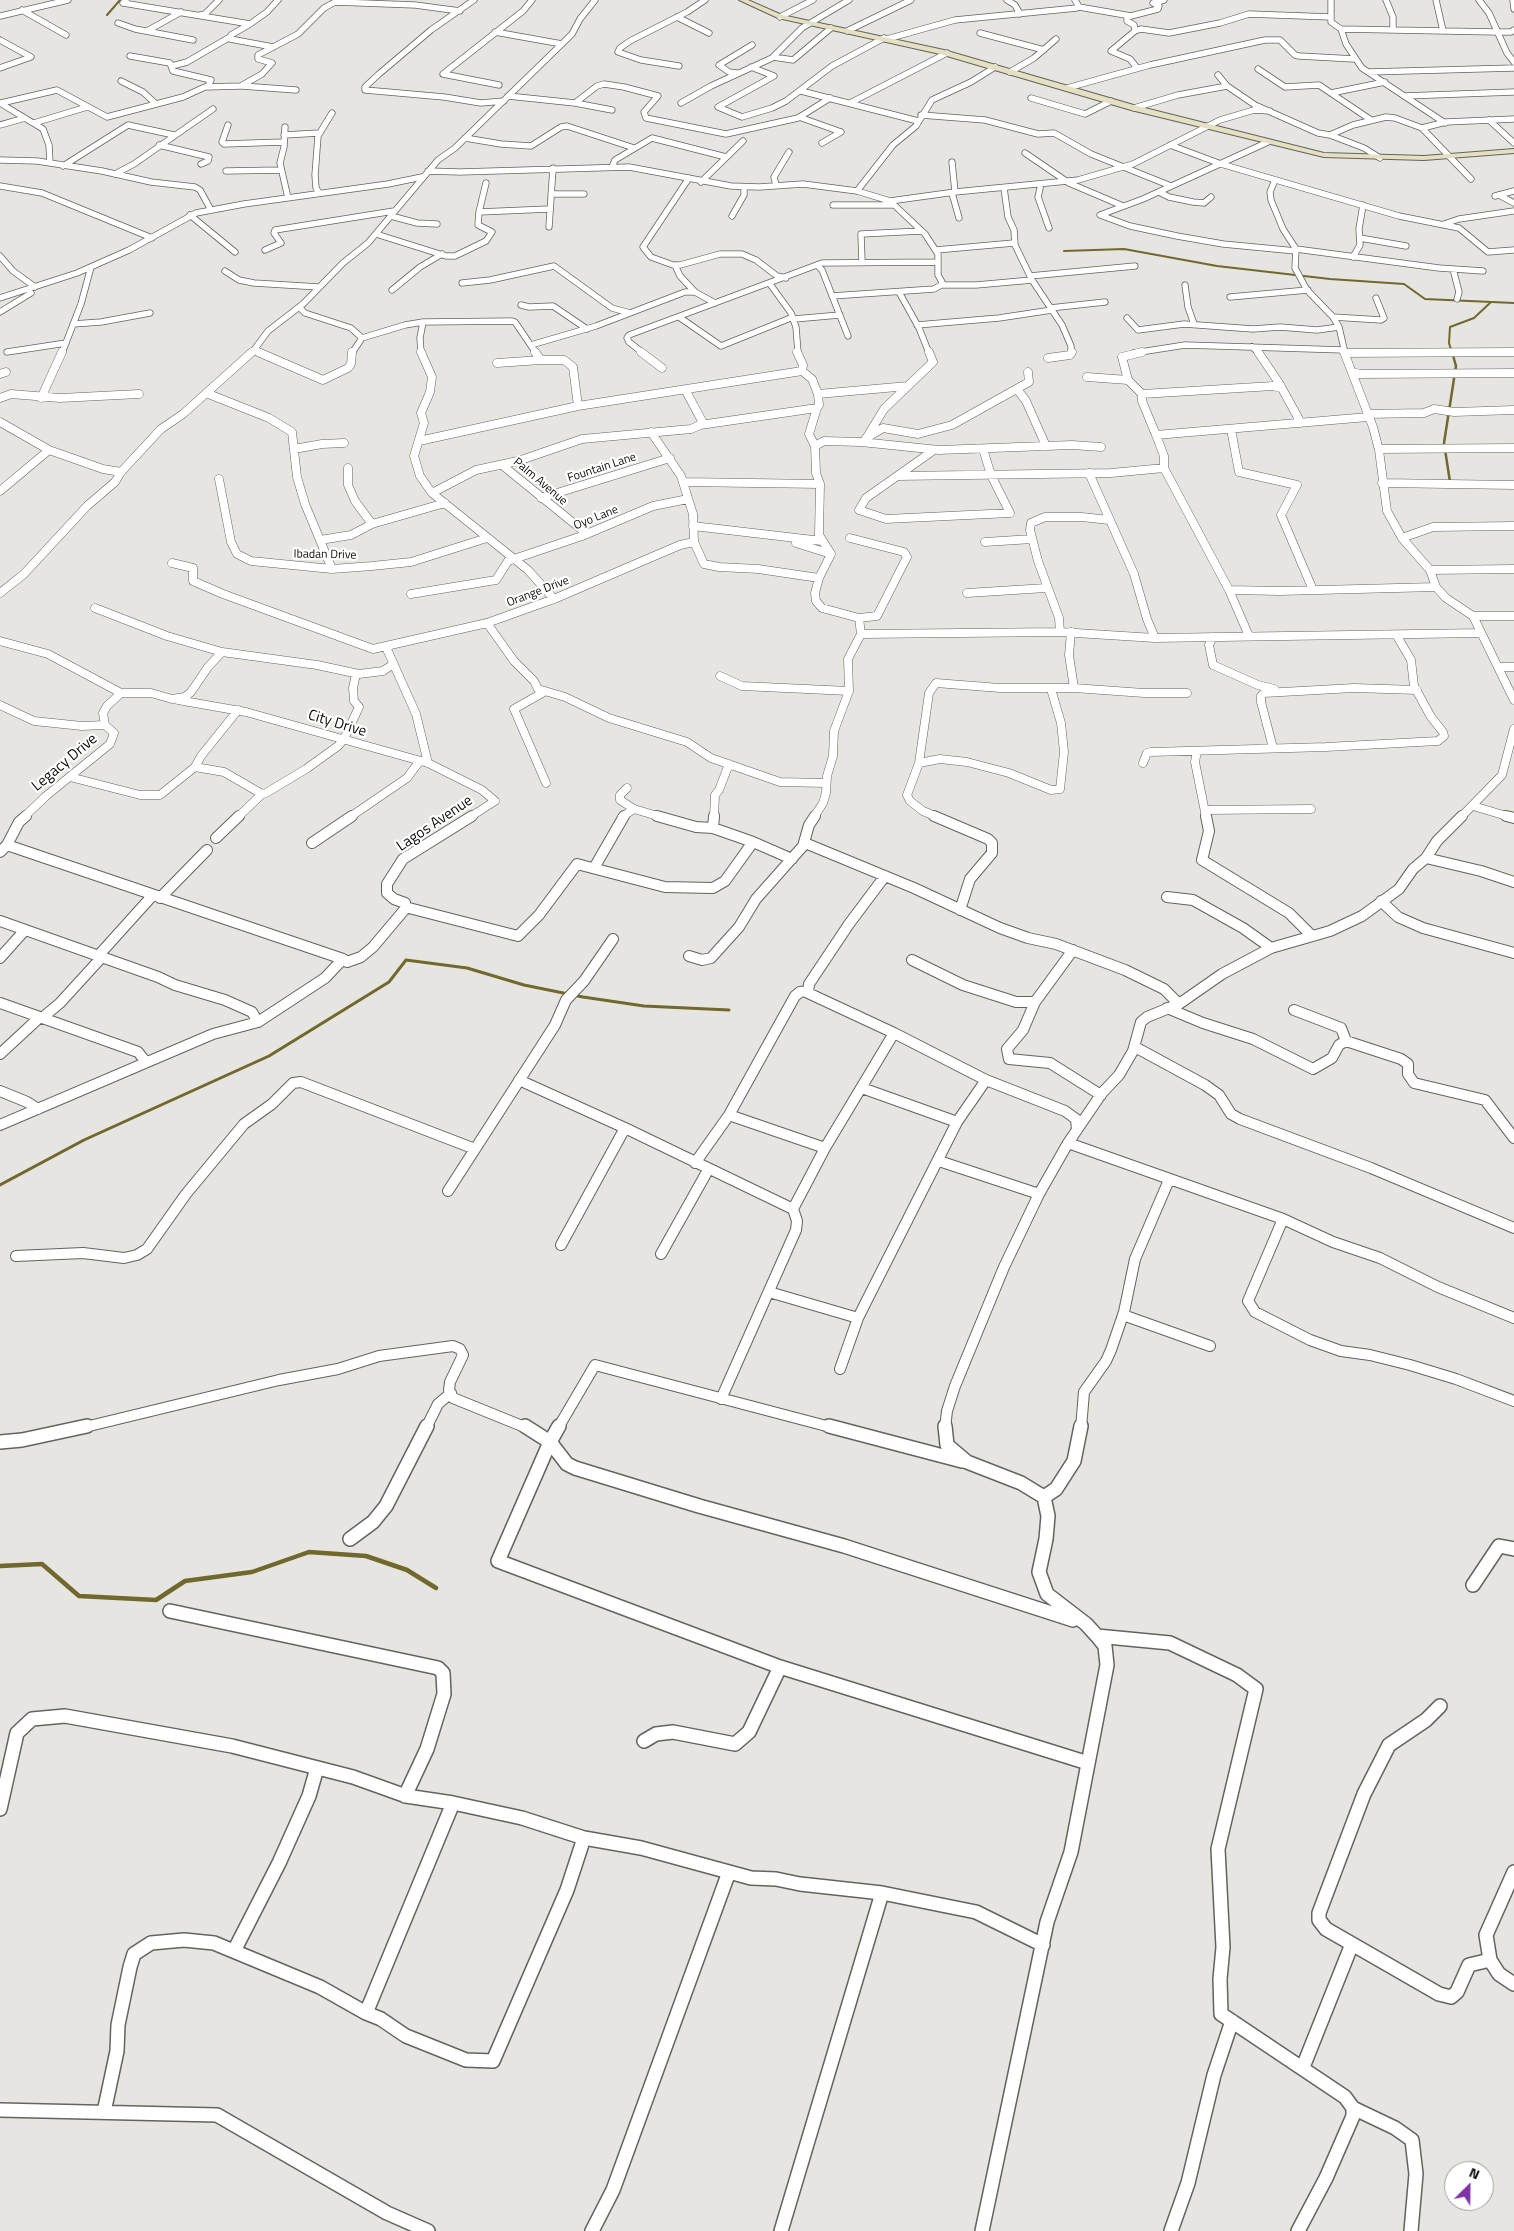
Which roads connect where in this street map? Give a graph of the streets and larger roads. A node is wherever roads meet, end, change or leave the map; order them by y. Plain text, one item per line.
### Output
1 (68, 0) edge
2 (126, 0) edge
3 (219, 0) edge
4 (278, 0) edge
5 (411, 0) edge
6 (474, 0) edge
7 (532, 0) edge
8 (596, 0) edge
9 (705, 0) edge
10 (813, 0) edge
11 (849, 0) edge
12 (911, 0) edge
13 (1007, 0) edge
14 (1075, 0) edge
15 (1164, 0) edge
16 (1331, 0) edge
17 (1386, 0) edge
18 (1436, 0) edge
19 (1479, 0) edge
20 (1513, 0) edge
21 (160, 1) edge
22 (336, 1) edge
23 (744, 1) edge
24 (31, 4) dead end
25 (407, 5) junction
26 (155, 6) junction
27 (37, 7) junction
28 (1079, 7) junction
29 (1514, 9) edge
30 (22, 10) junction
31 (460, 11) junction
32 (181, 12) junction
33 (1020, 14) junction
34 (200, 15) junction
35 (0, 16) edge
36 (1131, 16) junction
37 (677, 17) junction
38 (780, 17) junction
39 (1331, 17) junction
40 (118, 23) dead end
41 (250, 24) junction
42 (808, 24) junction
43 (831, 28) junction
44 (1341, 29) junction
45 (1393, 30) junction
46 (1514, 30) edge
47 (147, 31) junction
48 (847, 31) junction
49 (1135, 31) junction
50 (495, 32) junction
51 (1444, 32) junction
52 (1497, 32) junction
53 (710, 33) dead end
54 (980, 33) dead end
55 (66, 35) dead end
56 (230, 37) junction
57 (885, 39) junction
58 (1056, 39) dead end
59 (0, 40) edge
60 (193, 40) dead end
61 (562, 44) junction
62 (752, 45) dead end
63 (273, 47) junction
64 (1044, 50) junction
65 (947, 53) junction
66 (130, 56) dead end
67 (773, 57) junction
68 (1354, 59) junction
69 (1514, 62) edge
70 (172, 66) junction
71 (679, 66) dead end
72 (751, 67) junction
73 (995, 67) junction
74 (0, 68) edge
75 (1137, 68) junction
76 (1258, 68) dead end
77 (1514, 68) edge
78 (1010, 72) junction
79 (1368, 72) junction
80 (737, 73) junction
81 (1218, 76) dead end
82 (121, 81) dead end
83 (1385, 82) junction
84 (499, 85) dead end
85 (208, 86) junction
86 (241, 86) junction
87 (1227, 86) junction
88 (1066, 88) junction
89 (296, 90) dead end
90 (801, 90) junction
91 (1331, 92) junction
92 (1514, 92) edge
93 (508, 96) junction
94 (1404, 96) junction
95 (830, 98) junction
96 (1031, 98) dead end
97 (504, 101) junction
98 (1111, 102) junction
99 (3, 103) edge
100 (575, 103) junction
101 (681, 103) dead end
102 (850, 103) junction
103 (156, 104) junction
104 (87, 107) junction
105 (1134, 108) junction
106 (1255, 108) junction
107 (213, 109) dead end
108 (612, 110) dead end
109 (332, 113) dead end
110 (799, 117) junction
111 (24, 118) junction
112 (919, 118) junction
113 (1514, 119) edge
114 (1371, 120) junction
115 (1489, 120) junction
116 (34, 123) junction
117 (1445, 123) junction
118 (0, 125) edge
119 (228, 125) dead end
120 (285, 127) dead end
121 (1206, 127) junction
122 (1422, 128) junction
123 (319, 133) junction
124 (174, 135) junction
125 (1330, 135) junction
126 (465, 138) junction
127 (283, 139) junction
128 (743, 141) dead end
129 (1268, 142) junction
130 (822, 143) dead end
131 (1514, 143) edge
132 (159, 145) junction
133 (1170, 145) junction
134 (634, 148) junction
135 (1514, 151) edge
136 (789, 152) dead end
137 (1025, 153) dead end
138 (726, 157) junction
139 (1448, 157) junction
140 (1380, 158) junction
141 (0, 160) edge
142 (952, 162) dead end
143 (50, 163) junction
144 (201, 164) dead end
145 (1221, 164) junction
146 (63, 166) junction
147 (612, 167) junction
148 (1123, 167) junction
149 (553, 168) junction
150 (281, 170) junction
151 (226, 171) dead end
152 (428, 171) junction
153 (115, 174) junction
154 (689, 178) junction
155 (1471, 179) dead end
156 (1275, 180) junction
157 (413, 182) junction
158 (701, 182) junction
159 (1067, 182) junction
160 (486, 183) dead end
161 (1041, 184) junction
162 (776, 185) junction
163 (0, 186) edge
164 (1171, 186) junction
165 (744, 187) junction
166 (1004, 188) junction
167 (857, 191) junction
168 (1514, 191) edge
169 (1159, 192) junction
170 (318, 193) junction
171 (954, 193) junction
172 (551, 194) junction
173 (584, 194) dead end
174 (1211, 197) dead end
175 (288, 198) junction
176 (891, 203) junction
177 (1514, 203) edge
178 (833, 205) dead end
179 (1363, 205) junction
180 (1123, 206) junction
181 (549, 209) junction
182 (211, 210) junction
183 (1514, 211) edge
184 (479, 212) junction
185 (392, 213) junction
186 (190, 215) junction
187 (732, 216) dead end
188 (960, 218) dead end
189 (436, 224) dead end
190 (1443, 224) junction
191 (549, 227) dead end
192 (1049, 228) dead end
193 (921, 231) junction
194 (376, 234) junction
195 (152, 238) junction
196 (1360, 238) junction
197 (1014, 243) junction
198 (1406, 246) dead end
199 (265, 250) dead end
200 (936, 250) junction
201 (1296, 250) junction
202 (1514, 250) edge
203 (235, 252) dead end
204 (442, 254) junction
205 (0, 256) edge
206 (1353, 257) junction
207 (862, 262) junction
208 (937, 262) junction
209 (675, 265) junction
210 (817, 265) junction
211 (1136, 266) dead end
212 (91, 267) junction
213 (1453, 269) junction
214 (1483, 270) dead end
215 (225, 271) dead end
216 (778, 278) junction
217 (1031, 278) junction
218 (462, 283) dead end
219 (770, 284) junction
220 (941, 285) junction
221 (1185, 285) dead end
222 (319, 287) junction
223 (32, 288) junction
224 (392, 290) dead end
225 (1308, 290) junction
226 (695, 292) junction
227 (899, 292) junction
228 (832, 296) junction
229 (1230, 297) dead end
230 (0, 298) edge
231 (1376, 298) dead end
232 (1457, 299) dead end
233 (1105, 302) dead end
234 (714, 303) junction
235 (521, 305) dead end
236 (299, 307) junction
237 (1051, 309) junction
238 (0, 312) edge
239 (150, 313) dead end
240 (631, 313) junction
241 (840, 315) junction
242 (679, 317) junction
243 (1333, 317) junction
244 (793, 318) junction
245 (1127, 318) dead end
246 (423, 322) junction
247 (74, 324) junction
248 (1194, 324) junction
249 (917, 325) junction
250 (1339, 327) junction
251 (587, 329) junction
252 (848, 336) dead end
253 (362, 338) junction
254 (66, 343) junction
255 (531, 345) junction
256 (1257, 349) junction
257 (254, 350) junction
258 (1344, 351) junction
259 (7, 352) dead end
260 (1514, 352) edge
261 (1048, 358) dead end
262 (541, 360) junction
263 (497, 363) dead end
264 (662, 368) dead end
265 (802, 371) junction
266 (1028, 372) dead end
267 (1514, 373) edge
268 (1355, 374) junction
269 (1087, 377) dead end
270 (1128, 380) junction
271 (908, 386) junction
272 (1278, 386) junction
273 (688, 389) junction
274 (1017, 389) junction
275 (206, 393) junction
276 (139, 394) dead end
277 (818, 394) junction
278 (1142, 394) junction
279 (0, 398) edge
280 (41, 398) junction
281 (578, 406) junction
282 (817, 408) junction
283 (1514, 410) edge
284 (1367, 415) junction
285 (0, 422) edge
286 (1302, 423) junction
287 (700, 425) junction
288 (1231, 428) junction
289 (651, 432) junction
290 (1156, 435) junction
291 (864, 440) junction
292 (419, 441) junction
293 (344, 443) dead end
294 (815, 446) junction
295 (1046, 446) junction
296 (1101, 447) dead end
297 (1514, 448) edge
298 (294, 449) junction
299 (983, 449) junction
300 (1379, 449) junction
301 (49, 450) junction
302 (934, 450) junction
303 (670, 458) junction
304 (502, 465) junction
305 (348, 468) dead end
306 (1164, 468) junction
307 (121, 472) junction
308 (1089, 473) junction
309 (991, 474) junction
310 (898, 476) junction
311 (219, 479) dead end
312 (684, 482) junction
313 (1382, 483) junction
314 (820, 484) junction
315 (1514, 485) edge
316 (0, 491) edge
317 (432, 493) junction
318 (541, 498) junction
319 (688, 500) junction
320 (445, 503) junction
321 (1109, 520) junction
322 (372, 524) junction
323 (693, 526) junction
324 (1514, 526) edge
325 (586, 534) junction
326 (788, 537) junction
327 (487, 538) junction
328 (850, 538) dead end
329 (1402, 538) junction
330 (1032, 539) junction
331 (320, 540) junction
332 (822, 540) junction
333 (694, 542) junction
334 (985, 542) dead end
335 (831, 554) junction
336 (513, 559) junction
337 (172, 563) dead end
338 (332, 569) junction
339 (1514, 569) edge
340 (1430, 570) junction
341 (819, 578) junction
342 (1436, 587) junction
343 (1046, 588) junction
344 (1228, 590) junction
345 (1314, 590) junction
346 (0, 593) edge
347 (967, 593) dead end
348 (411, 594) dead end
349 (554, 599) junction
350 (95, 608) dead end
351 (1473, 616) junction
352 (1514, 616) edge
353 (859, 618) junction
354 (487, 623) junction
355 (1060, 632) junction
356 (1071, 632) junction
357 (1481, 633) junction
358 (861, 634) junction
359 (1249, 636) junction
360 (1398, 636) junction
361 (1155, 638) junction
362 (0, 641) edge
363 (1211, 641) junction
364 (386, 647) junction
365 (222, 652) junction
366 (392, 665) junction
367 (1498, 667) junction
368 (1514, 667) edge
369 (356, 674) junction
370 (720, 676) dead end
371 (1074, 688) junction
372 (1052, 689) junction
373 (1282, 690) junction
374 (1416, 690) junction
375 (849, 691) junction
376 (544, 692) junction
377 (120, 693) junction
378 (1187, 693) dead end
379 (178, 700) junction
380 (1514, 700) edge
381 (0, 705) edge
382 (238, 710) junction
383 (105, 725) junction
384 (1514, 729) edge
385 (344, 739) junction
386 (1513, 741) edge
387 (1272, 748) junction
388 (1197, 751) junction
389 (423, 762) junction
390 (919, 763) junction
391 (1143, 763) dead end
392 (728, 764) junction
393 (195, 767) junction
394 (70, 777) junction
395 (546, 783) dead end
396 (825, 783) junction
397 (627, 788) dead end
398 (262, 794) junction
399 (1473, 806) junction
400 (634, 809) junction
401 (1311, 809) dead end
402 (1206, 810) junction
403 (1514, 818) edge
404 (713, 828) junction
405 (216, 838) dead end
406 (753, 842) junction
407 (312, 843) dead end
408 (805, 843) junction
409 (3, 848) edge
410 (207, 850) dead end
411 (1426, 858) junction
412 (792, 859) junction
413 (594, 868) junction
414 (885, 876) junction
415 (1514, 882) edge
416 (156, 896) junction
417 (1167, 897) dead end
418 (1381, 901) junction
419 (405, 908) junction
420 (960, 910) junction
421 (0, 921) edge
422 (24, 930) junction
423 (1312, 936) junction
424 (613, 939) dead end
425 (1271, 948) junction
426 (1073, 950) junction
427 (1514, 953) edge
428 (689, 956) dead end
429 (100, 957) junction
430 (0, 958) edge
431 (343, 959) junction
432 (912, 960) dead end
433 (807, 990) junction
434 (1035, 1002) junction
435 (0, 1003) edge
436 (1179, 1004) junction
437 (1167, 1008) junction
438 (1294, 1010) dead end
439 (41, 1018) junction
440 (258, 1022) junction
441 (894, 1033) junction
442 (1346, 1041) junction
443 (1135, 1047) junction
444 (0, 1054) edge
445 (146, 1062) junction
446 (519, 1080) junction
447 (986, 1080) junction
448 (862, 1088) junction
449 (0, 1091) edge
450 (1101, 1095) junction
451 (38, 1109) junction
452 (728, 1115) junction
453 (957, 1122) junction
454 (0, 1125) edge
455 (625, 1128) junction
456 (1077, 1130) junction
457 (1514, 1138) edge
458 (1068, 1143) junction
459 (825, 1148) junction
460 (475, 1149) junction
461 (939, 1161) junction
462 (695, 1163) junction
463 (708, 1170) junction
464 (1168, 1180) junction
465 (448, 1191) dead end
466 (1039, 1194) junction
467 (793, 1210) junction
468 (1283, 1219) junction
469 (1514, 1228) edge
470 (561, 1245) dead end
471 (662, 1254) dead end
472 (16, 1256) dead end
473 (769, 1292) junction
474 (1123, 1315) junction
475 (858, 1318) junction
476 (1514, 1318) edge
477 (1210, 1346) dead end
478 (840, 1369) dead end
479 (450, 1393) junction
480 (721, 1399) junction
481 (1514, 1401) edge
482 (0, 1442) edge
483 (550, 1442) junction
484 (967, 1462) junction
485 (1044, 1498) junction
486 (350, 1539) dead end
487 (1514, 1549) edge
488 (1473, 1585) dead end
489 (1047, 1594) junction
490 (1034, 1607) junction
491 (170, 1611) dead end
492 (1086, 1624) junction
493 (1097, 1636) junction
494 (780, 1667) junction
495 (1440, 1706) dead end
496 (644, 1740) dead end
497 (1088, 1763) junction
498 (317, 1768) junction
499 (405, 1796) junction
500 (454, 1803) junction
501 (0, 1809) edge
502 (584, 1838) junction
503 (730, 1872) junction
504 (1514, 1872) edge
505 (882, 1892) junction
506 (1352, 1944) junction
507 (1043, 1945) junction
508 (234, 1951) junction
509 (1490, 1960) junction
510 (1514, 1984) edge
511 (366, 2013) junction
512 (1232, 2022) junction
513 (1303, 2067) junction
514 (1353, 2108) junction
515 (0, 2110) edge
516 (104, 2112) junction
517 (428, 2231) edge
518 (592, 2231) edge
519 (781, 2231) edge
520 (982, 2231) edge
521 (1171, 2231) edge
522 (1298, 2231) edge
523 (1411, 2231) edge

1 - 27 street
2 - 26 street
3 - 34 street
4 - 41 street
5 - 25 street
6 - 31 street
7 - 50 street
8 - 61 street
9 - 37 street
10 - 38 street
11 - 42 street
12 - 48 street
13 - 33 street
14 - 28 street
15 - 36 street
16 - 39 street
17 - 45 street
18 - 51 street
19 - 52 street
20 - 29 street
21 - 26 street
22 - 25 street
22 - 63 street
23 - 38 street
24 - 27 street
25 - 31 street
26 - 32 street
27 - 30 street
28 - 33 street
28 - 36 street
30 - 35 street
30 - 55 street
31 - 97 street
32 - 34 street
32 - 47 street
33 - 57 street
34 - 41 street
36 - 49 street
37 - 53 street
37 - 71 street
38 - 42 street
39 - 44 street
39 - 49 street
40 - 47 street
41 - 56 street
42 - 43 street
42 - 67 street
43 - 48 street
43 - 67 street
44 - 45 street
44 - 68 street
45 - 51 street
46 - 52 street
47 - 60 street
48 - 57 street
49 - 75 street
50 - 61 street
50 - 84 street
51 - 52 street
52 - 69 street
54 - 64 street
56 - 63 street
56 - 70 street
57 - 65 street
57 - 90 street
58 - 64 street
59 - 74 street
61 - 93 street
62 - 80 street
63 - 86 street
64 - 78 street
65 - 73 street
65 - 102 street
66 - 70 street
67 - 72 street
68 - 75 street
68 - 79 street
70 - 85 street
72 - 80 street
72 - 90 street
73 - 78 street
73 - 112 street
75 - 88 street
76 - 91 street
77 - 79 street
78 - 88 street
79 - 83 street
80 - 101 street
81 - 87 street
82 - 103 street
83 - 91 street
83 - 94 street
85 - 86 street
85 - 103 street
86 - 89 street
87 - 105 street
87 - 106 street
88 - 98 street
90 - 95 street
91 - 114 street
92 - 94 street
93 - 97 street
93 - 100 street
94 - 117 street
95 - 102 street
95 - 110 street
96 - 98 street
97 - 126 street
98 - 105 street
99 - 104 street
99 - 111 street
100 - 108 street
100 - 110 street
102 - 112 street
103 - 104 street
104 - 116 street
105 - 121 street
106 - 121 street
106 - 125 street
107 - 124 street
109 - 123 street
110 - 130 street
111 - 116 street
111 - 118 street
112 - 148 street
112 - 167 street
113 - 115 street
114 - 122 street
114 - 125 street
115 - 117 street
115 - 131 street
116 - 143 street
117 - 122 street
119 - 127 street
120 - 127 street
121 - 129 street
121 - 133 street
122 - 139 street
123 - 127 street
123 - 170 street
124 - 132 street
124 - 146 street
125 - 140 street
126 - 134 street
126 - 152 street
127 - 150 street
128 - 138 street
129 - 140 street
129 - 145 street
132 - 144 street
132 - 153 street
133 - 145 street
133 - 148 street
134 - 138 street
134 - 147 street
135 - 139 street
136 - 162 street
137 - 159 street
138 - 158 street
139 - 140 street
139 - 155 street
141 - 143 street
142 - 171 street
143 - 146 street
145 - 156 street
145 - 164 street
146 - 153 street
147 - 149 street
147 - 154 street
148 - 159 street
148 - 164 street
149 - 152 street
149 - 172 street
150 - 151 street
150 - 175 street
152 - 157 street
153 - 182 street
154 - 158 street
154 - 209 street
156 - 179 street
156 - 201 street
157 - 170 street
157 - 185 street
158 - 165 street
159 - 161 street
159 - 180 street
160 - 184 street
161 - 166 street
161 - 192 street
162 - 165 street
162 - 167 street
163 - 195 street
164 - 169 street
165 - 187 street
166 - 171 street
166 - 197 street
167 - 176 street
168 - 177 street
169 - 174 street
169 - 180 street
170 - 175 street
171 - 176 street
171 - 188 street
172 - 173 street
172 - 181 street
175 - 182 street
176 - 178 street
176 - 193 street
179 - 190 street
179 - 196 street
180 - 201 street
181 - 184 street
181 - 191 street
182 - 186 street
183 - 190 street
184 - 204 street
185 - 189 street
185 - 194 street
185 - 199 street
186 - 195 street
186 - 203 street
190 - 202 street
193 - 200 street
193 - 207 street
194 - 204 street
194 - 222 street
195 - 212 street
196 - 198 street
196 - 206 street
197 - 200 street
197 - 217 street
200 - 208 street
201 - 206 street
201 - 225 street
204 - 224 street
205 - 223 street
206 - 213 street
207 - 208 street
207 - 210 street
208 - 220 street
209 - 216 street
209 - 226 street
210 - 216 street
210 - 228 street
211 - 217 street
212 - 223 street
212 - 247 street
213 - 214 street
213 - 232 street
215 - 222 street
216 - 219 street
217 - 220 street
217 - 237 street
218 - 240 street
219 - 234 street
219 - 244 street
220 - 227 street
221 - 248 street
222 - 236 street
223 - 230 street
223 - 238 street
225 - 229 street
225 - 243 street
226 - 234 street
226 - 240 street
227 - 228 street
227 - 249 street
228 - 241 street
231 - 243 street
233 - 237 street
234 - 242 street
235 - 251 street
236 - 253 street
236 - 257 street
237 - 249 street
237 - 261 street
239 - 247 street
240 - 251 street
241 - 244 street
241 - 252 street
242 - 244 street
242 - 264 street
243 - 250 street
244 - 265 street
245 - 248 street
246 - 253 street
246 - 255 street
246 - 292 street
247 - 254 street
248 - 250 street
249 - 271 street
250 - 258 street
251 - 255 street
253 - 257 street
254 - 259 street
254 - 280 street
255 - 262 street
256 - 258 street
256 - 270 street
256 - 272 street
257 - 275 street
258 - 260 street
258 - 268 street
262 - 263 street
262 - 281 street
265 - 273 street
265 - 277 street
266 - 274 street
267 - 268 street
268 - 284 street
269 - 270 street
270 - 278 street
271 - 277 street
271 - 291 street
272 - 278 street
272 - 286 street
273 - 281 street
273 - 287 street
274 - 291 street
274 - 295 street
275 - 298 street
275 - 307 street
276 - 280 street
277 - 282 street
278 - 290 street
279 - 280 street
281 - 292 street
282 - 287 street
282 - 294 street
283 - 284 street
284 - 286 street
284 - 300 street
285 - 301 street
286 - 288 street
287 - 289 street
288 - 290 street
288 - 345 street
289 - 303 street
289 - 304 street
290 - 306 street
291 - 294 street
291 - 302 street
292 - 317 street
293 - 298 street
294 - 314 street
295 - 296 street
295 - 299 street
297 - 300 street
298 - 331 street
299 - 302 street
299 - 309 street
300 - 313 street
301 - 307 street
301 - 316 street
302 - 310 street
303 - 312 street
303 - 318 street, Fountain Lane
304 - 317 street
304 - 318 street, Palm Avenue
305 - 322 street
306 - 308 street
306 - 344 street
307 - 346 street
308 - 309 street
308 - 321 street
309 - 310 street
309 - 310 street
311 - 338 street, Ibadan Drive
312 - 314 street
312 - 319 street
313 - 315 street
313 - 329 street
314 - 332 street
317 - 320 street
318 - 325 street, Palm Avenue
319 - 323 street
319 - 325 street, Oyo Lane
320 - 322 street
320 - 327 street
321 - 330 street
321 - 361 street
322 - 331 street
323 - 326 street
323 - 333 street
324 - 329 street
325 - 336 street, Oyo Lane
326 - 332 street
326 - 335 street
327 - 336 street
327 - 338 street, Ibadan Drive
328 - 353 street
329 - 340 street
330 - 334 street
330 - 343 street
331 - 338 street
332 - 335 street
333 - 341 street
333 - 349 street, Orange Drive
335 - 341 street
336 - 348 street
336 - 349 street
337 - 364 street, Orange Drive
339 - 340 street
340 - 342 street
341 - 353 street
342 - 345 street
342 - 351 street
343 - 347 street
343 - 355 street
344 - 345 street
344 - 359 street
349 - 354 street, Orange Drive
350 - 365 street
351 - 352 street
351 - 357 street
353 - 358 street
354 - 364 street, Orange Drive
354 - 376 street
355 - 356 street
355 - 358 street
356 - 361 street
356 - 371 street
357 - 360 street
357 - 367 street
358 - 375 street
359 - 360 street
359 - 363 street
360 - 374 street
361 - 363 street
362 - 377 street
363 - 373 street
364 - 366 street
365 - 369 street
365 - 379 street
366 - 369 street
366 - 389 street
367 - 368 street
367 - 380 street
369 - 385 street
370 - 375 street
371 - 372 street
371 - 378 street
372 - 390 street
372 - 390 street
373 - 374 street
373 - 387 street
374 - 387 street
375 - 396 street
376 - 392 street
376 - 395 street
377 - 379 street, City Drive
377 - 383 street, Legacy Drive
379 - 382 street, City Drive
381 - 383 street
382 - 385 street, City Drive
382 - 393 street
383 - 394 street, Legacy Drive
384 - 386 street
385 - 389 street, City Drive
385 - 398 street
386 - 399 street
387 - 388 street
388 - 391 street
388 - 402 street
389 - 407 street
389 - 419 street, Lagos Avenue
390 - 420 street
392 - 396 street
392 - 404 street
393 - 394 street
393 - 398 street
394 - 409 street, Legacy Drive
396 - 408 street
397 - 400 street
398 - 405 street
399 - 403 street
399 - 411 street
400 - 404 street
400 - 413 street
401 - 402 street
402 - 423 street
404 - 406 street
406 - 412 street
406 - 413 street
408 - 412 street
408 - 414 street
409 - 416 street
410 - 416 street
411 - 415 street
411 - 418 street
412 - 428 street
413 - 419 street
414 - 420 street
414 - 433 street
416 - 429 street
416 - 431 street
417 - 425 street
418 - 423 street
418 - 427 street
419 - 431 street
420 - 426 street
421 - 422 street
422 - 429 street
422 - 430 street
423 - 425 street
424 - 446 street
425 - 436 street
426 - 434 street
426 - 436 street
429 - 439 street
429 - 440 street
431 - 440 street
432 - 434 street
433 - 441 street
433 - 452 street
434 - 450 street
435 - 439 street
436 - 437 street
437 - 442 street
437 - 443 street
438 - 442 street
439 - 444 street
439 - 445 street
440 - 445 street
441 - 447 street
441 - 448 street
442 - 457 street
443 - 450 street
443 - 469 street
445 - 451 street
446 - 455 street
446 - 460 street
447 - 453 street
447 - 456 street
448 - 453 street
448 - 459 street
449 - 451 street
450 - 456 street
451 - 454 street
452 - 459 street
452 - 462 street
453 - 461 street
455 - 462 street
455 - 470 street
456 - 458 street
458 - 464 street
458 - 466 street
459 - 467 street
460 - 465 street
460 - 472 street
461 - 466 street
461 - 475 street
462 - 463 street
463 - 467 street
463 - 471 street
464 - 468 street
464 - 474 street
466 - 484 street
467 - 473 street
468 - 476 street
468 - 481 street
473 - 475 street
473 - 480 street
474 - 477 street
474 - 485 street
475 - 478 street
479 - 482 street
479 - 483 street
479 - 486 street
480 - 483 street
480 - 484 street
483 - 490 street
483 - 494 street
484 - 485 street
485 - 489 street
487 - 488 street
489 - 490 street
489 - 492 street
490 - 492 street
491 - 499 street
492 - 493 street
493 - 497 street
493 - 512 street
494 - 496 street
494 - 497 street
495 - 506 street
497 - 507 street
498 - 499 street
498 - 501 street
498 - 508 street
499 - 500 street
500 - 502 street
500 - 511 street
502 - 503 street
502 - 511 street
503 - 505 street
503 - 518 street
504 - 509 street
505 - 507 street
505 - 519 street
506 - 509 street
506 - 513 street
507 - 520 street
508 - 511 street
508 - 516 street
509 - 510 street
512 - 513 street
512 - 521 street
513 - 514 street
514 - 522 street
514 - 523 street
515 - 516 street
516 - 517 street

